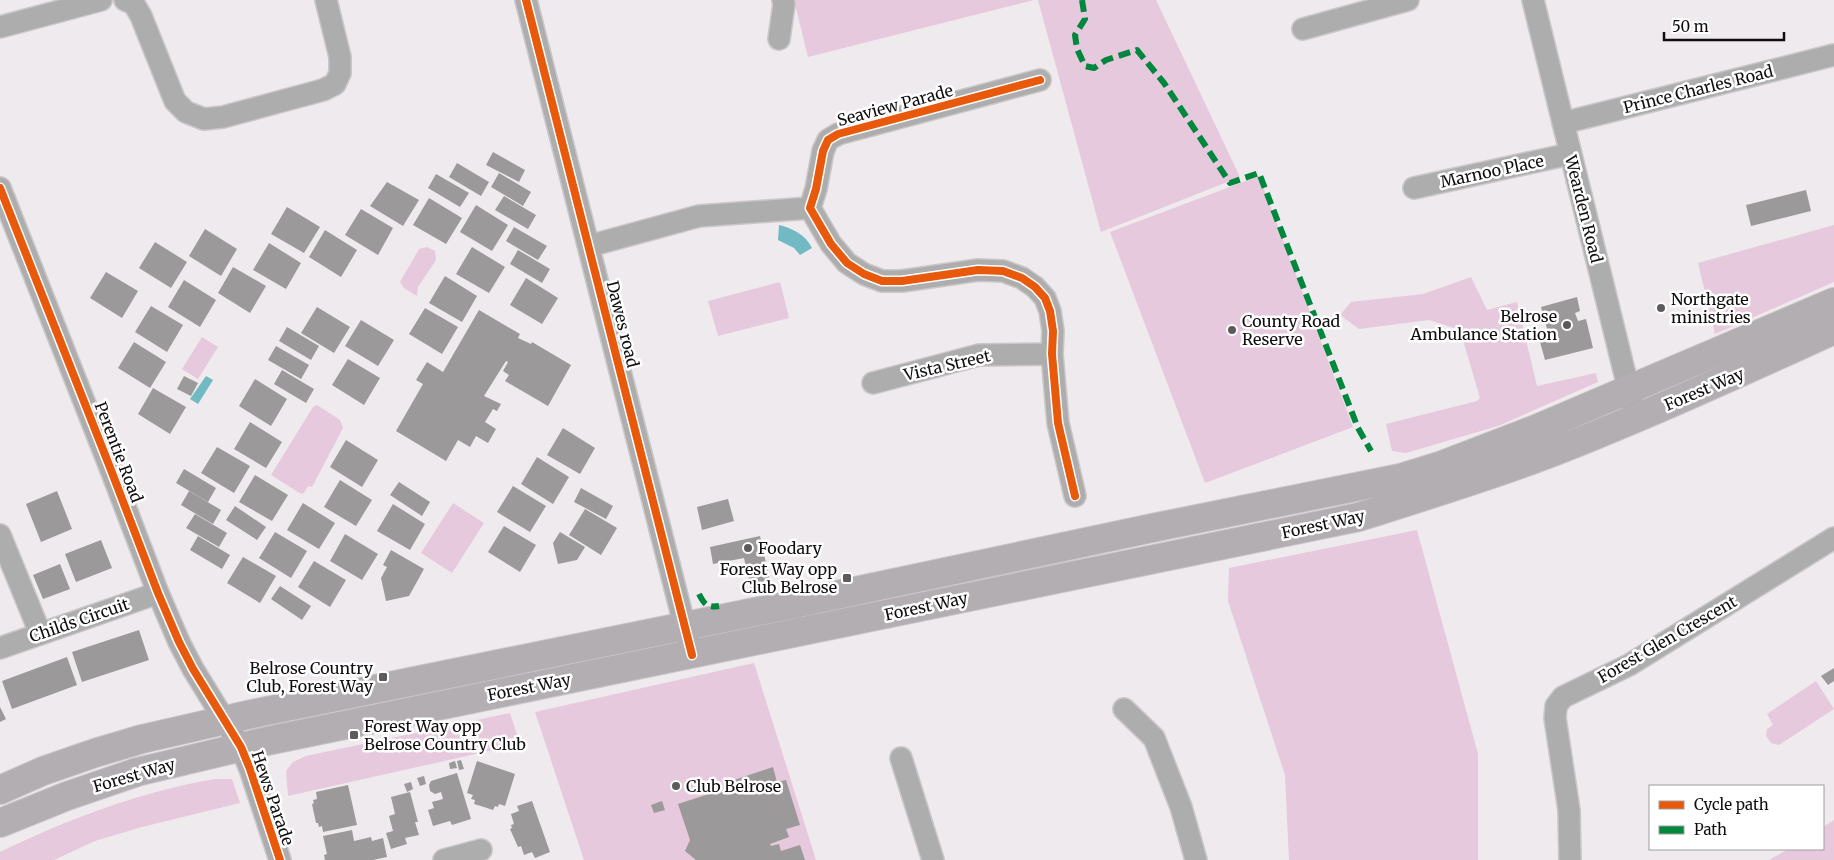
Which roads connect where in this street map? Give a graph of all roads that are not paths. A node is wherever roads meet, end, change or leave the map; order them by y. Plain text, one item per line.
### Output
1 (102, 0) edge
2 (125, 0) edge
3 (326, 0) edge
4 (526, 0) edge
5 (783, 0) edge
6 (1408, 0) edge
7 (1533, 0) edge
8 (0, 27) edge
9 (1303, 28) dead end
10 (779, 39) dead end
11 (1834, 55) edge
12 (1040, 80) dead end
13 (1563, 123) junction
14 (1570, 154) junction
15 (0, 188) edge
16 (1414, 188) dead end
17 (810, 208) junction
18 (589, 246) junction
19 (1831, 320) edge
20 (1052, 354) junction
21 (873, 383) dead end
22 (1628, 390) junction
23 (1636, 418) junction
24 (1075, 496) dead end
25 (0, 535) edge
26 (1834, 538) edge
27 (158, 593) junction
28 (684, 625) junction
29 (40, 633) junction
30 (0, 648) edge
31 (692, 655) junction
32 (1124, 709) dead end
33 (224, 720) junction
34 (241, 747) junction
35 (901, 758) dead end
36 (0, 790) edge
37 (0, 823) edge
38 (481, 850) dead end
39 (280, 860) edge
40 (444, 860) edge
41 (933, 860) edge
42 (1196, 860) edge
43 (1570, 860) edge

1 - 8 street
2 - 3 street
4 - 18 street, Dawes road
5 - 10 street
6 - 9 street
7 - 13 street, Wearden Road
11 - 13 street, Prince Charles Road
12 - 17 street, Seaview Parade
13 - 14 street, Wearden Road
14 - 16 street, Marnoo Place
14 - 22 street, Wearden Road
15 - 27 street, Perentie Road
17 - 18 street
17 - 20 street
18 - 28 street, Dawes road
19 - 22 main road, Forest Way
19 - 23 main road, Forest Way
20 - 21 street, Vista Street
20 - 24 street
22 - 23 street, Wearden Road
22 - 28 main road, Forest Way
23 - 31 main road, Forest Way
25 - 29 street
26 - 43 street, Forest Glen Crescent
27 - 29 street, Childs Circuit
27 - 33 street, Perentie Road
28 - 31 street, Dawes road
28 - 33 main road, Forest Way
29 - 30 street, Childs Circuit
31 - 34 main road, Forest Way
32 - 42 street
33 - 34 street, Hews Parade
33 - 36 main road, Forest Way
34 - 37 main road, Forest Way
34 - 39 street, Hews Parade
35 - 41 street
38 - 40 street

